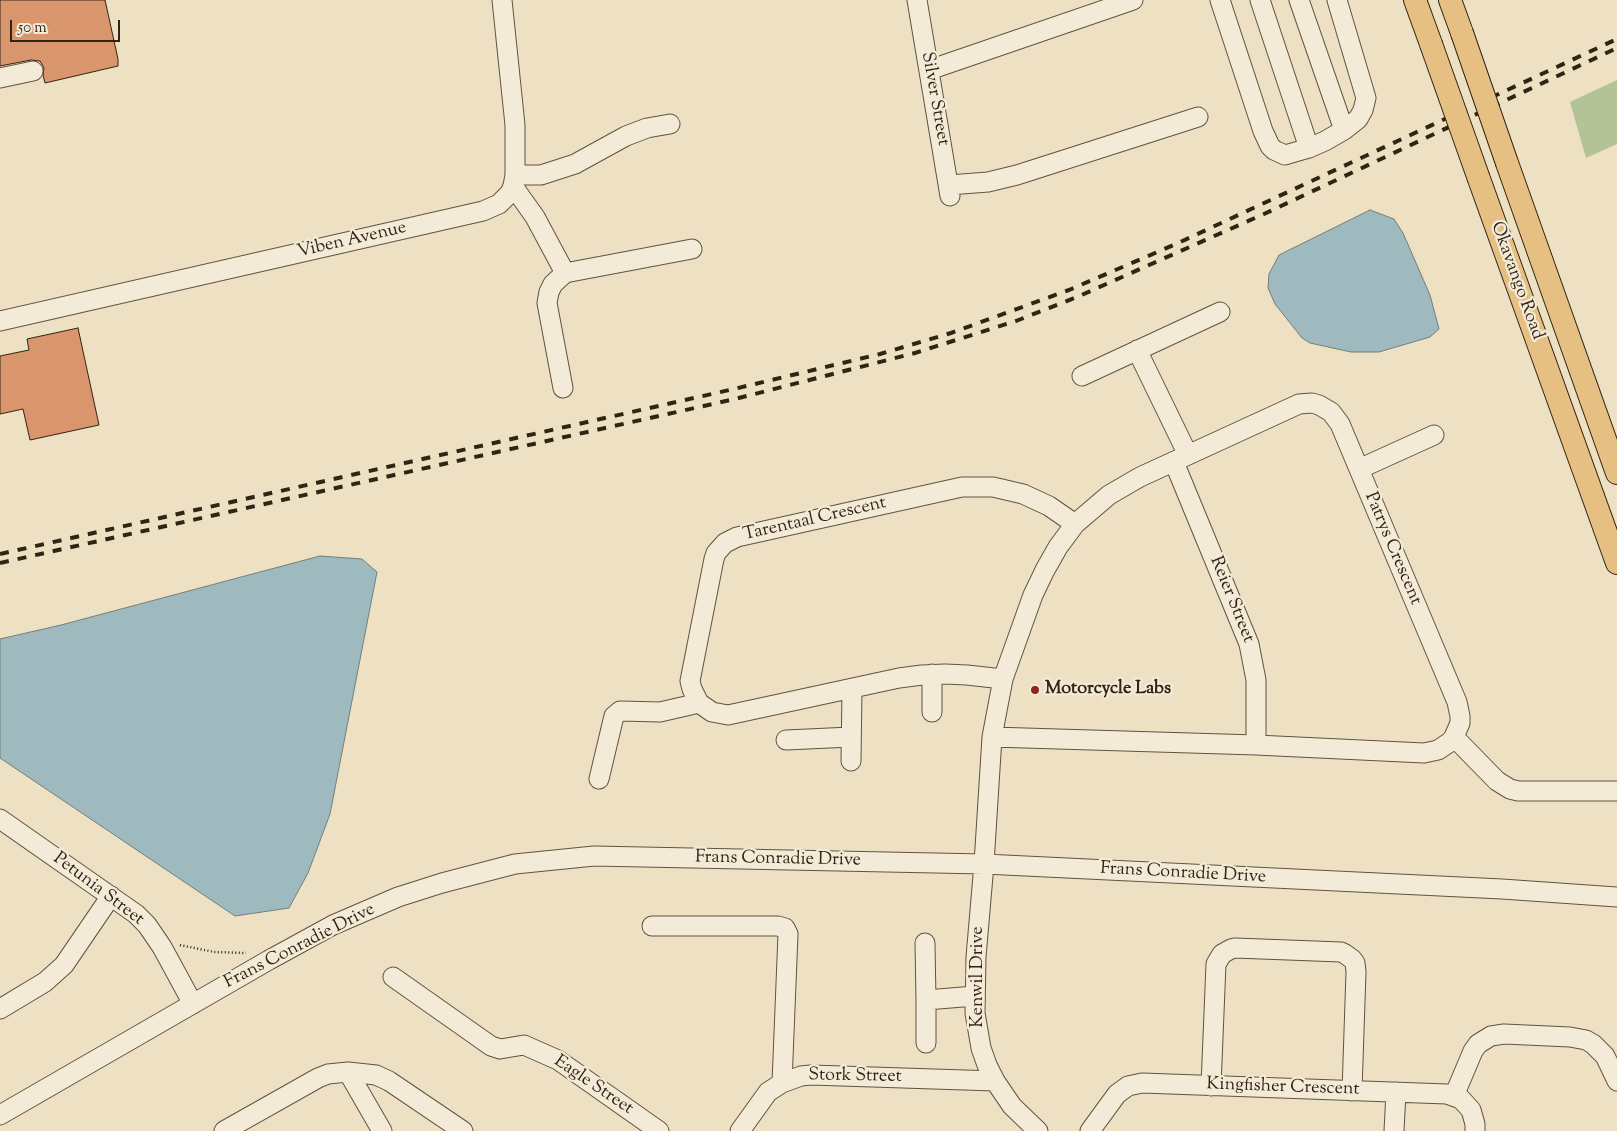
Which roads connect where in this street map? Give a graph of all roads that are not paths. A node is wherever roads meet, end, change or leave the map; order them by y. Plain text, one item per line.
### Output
1 (502, 0) edge
2 (917, 0) edge
3 (1133, 0) edge
4 (1220, 0) edge
5 (1260, 0) edge
6 (1299, 0) edge
7 (1337, 0) edge
8 (1415, 0) edge
9 (1450, 0) edge
10 (929, 70) junction
11 (33, 71) dead end
12 (0, 78) edge
13 (1198, 117) dead end
14 (670, 124) dead end
15 (1344, 130) junction
16 (1309, 148) junction
17 (514, 180) junction
18 (692, 249) dead end
19 (565, 273) junction
20 (1220, 312) dead end
21 (0, 321) edge
22 (1137, 350) junction
23 (1082, 376) dead end
24 (563, 388) dead end
25 (1434, 435) dead end
26 (1181, 459) junction
27 (1359, 469) junction
28 (1617, 473) edge
29 (1075, 524) junction
30 (1617, 563) edge
31 (932, 674) junction
32 (1003, 679) junction
33 (852, 689) junction
34 (700, 703) junction
35 (932, 712) dead end
36 (851, 737) junction
37 (992, 737) junction
38 (1454, 737) junction
39 (786, 740) dead end
40 (1256, 745) junction
41 (851, 761) dead end
42 (599, 779) dead end
43 (1617, 792) edge
44 (0, 819) edge
45 (984, 864) junction
46 (111, 896) junction
47 (1617, 897) edge
48 (652, 926) dead end
49 (925, 943) dead end
50 (393, 977) dead end
51 (975, 996) junction
52 (926, 1000) junction
53 (193, 1004) junction
54 (0, 1009) edge
55 (926, 1043) dead end
56 (348, 1072) junction
57 (995, 1081) junction
58 (1617, 1081) edge
59 (782, 1083) junction
60 (1211, 1086) junction
61 (1352, 1091) junction
62 (1396, 1092) junction
63 (1454, 1096) junction
64 (0, 1115) edge
65 (224, 1131) edge
66 (382, 1131) edge
67 (463, 1131) edge
68 (659, 1131) edge
69 (740, 1131) edge
70 (1038, 1131) edge
71 (1090, 1131) edge
72 (1394, 1131) edge
73 (1475, 1131) edge

1 - 17 street
2 - 10 street, Silver Street
3 - 10 street
4 - 16 street
5 - 16 street
6 - 15 street
7 - 15 street
8 - 30 main road, Okavango Road, bridge
9 - 28 main road, Okavango Road, bridge
10 - 13 street, Silver Street
11 - 12 street
14 - 17 street
15 - 16 street
17 - 19 street
17 - 21 street, Viben Avenue
18 - 19 street
19 - 24 street
20 - 22 street
22 - 23 street
22 - 26 street, Reier Street
25 - 27 street
26 - 27 street, Patrys Crescent
26 - 29 street, Patrys Crescent
26 - 40 street, Reier Street
27 - 38 street, Patrys Crescent
29 - 32 street, Patrys Crescent
29 - 34 street, Tarentaal Crescent
31 - 32 street
31 - 33 street
31 - 35 street
32 - 37 street, Patrys Crescent
33 - 34 street
33 - 36 street
34 - 42 street
36 - 39 street
36 - 41 street
37 - 40 street
37 - 45 street, Patrys Crescent
38 - 40 street
38 - 43 street
44 - 46 street, Petunia Street
45 - 47 street, Frans Conradie Drive
45 - 51 street, Kenwil Drive
45 - 53 street, Frans Conradie Drive
46 - 53 street, Petunia Street
46 - 54 street
48 - 59 street
49 - 52 street
50 - 68 street, Eagle Street
51 - 52 street
51 - 57 street, Kenwil Drive
52 - 55 street
53 - 64 street, Frans Conradie Drive
56 - 65 street
56 - 66 street
56 - 67 street
57 - 59 street, Stork Street
57 - 70 street, Kenwil Drive
58 - 63 street
59 - 69 street, Stork Street
60 - 61 street, Kingfisher Crescent
60 - 61 street
60 - 71 street, Kingfisher Crescent
61 - 62 street, Kingfisher Crescent
62 - 63 street, Kingfisher Crescent
62 - 72 street
63 - 73 street

